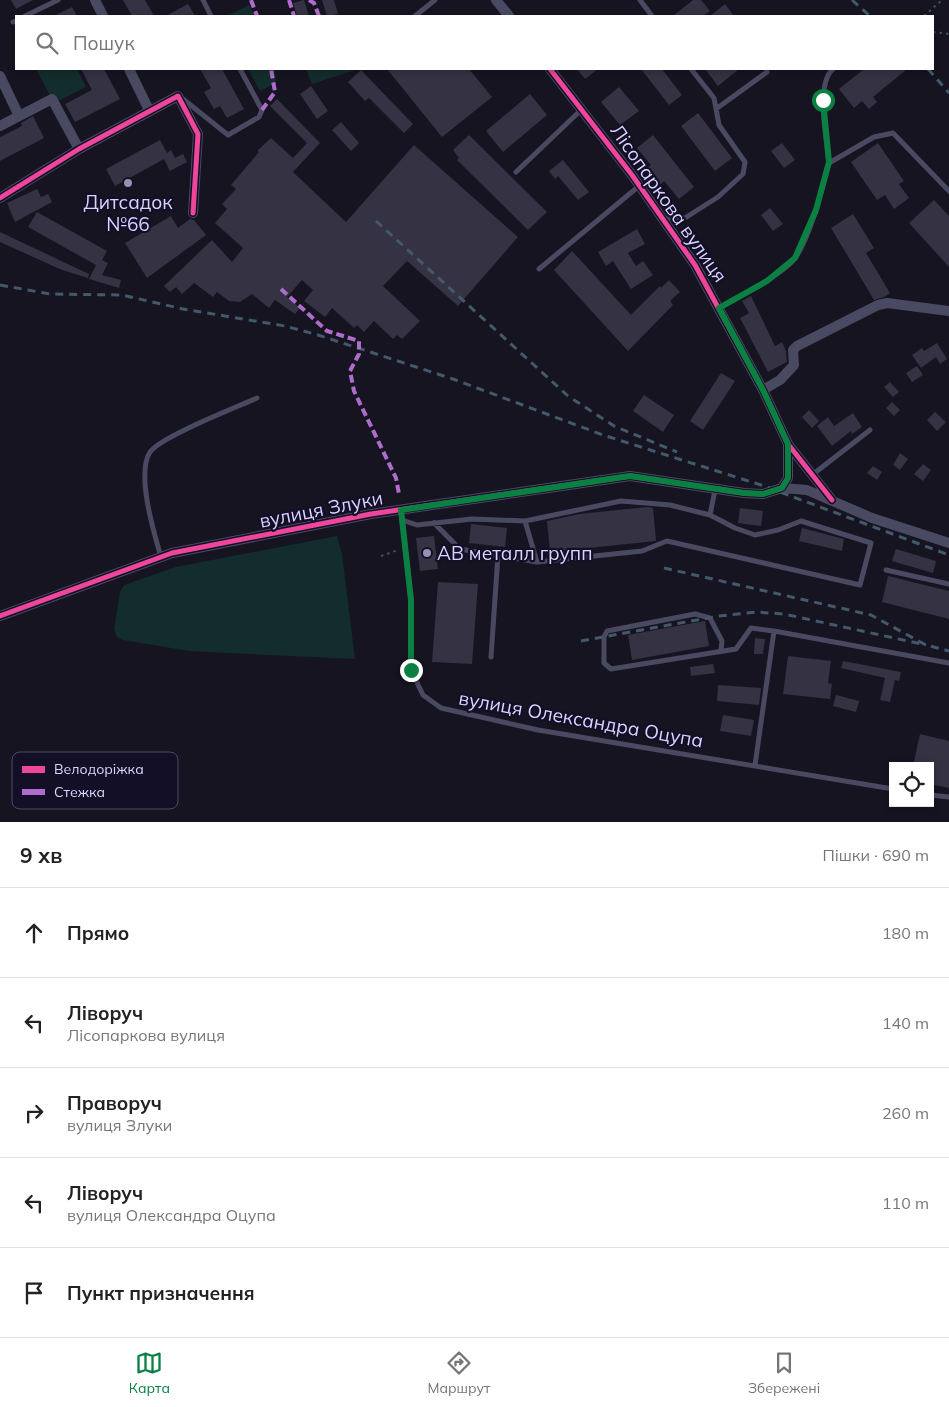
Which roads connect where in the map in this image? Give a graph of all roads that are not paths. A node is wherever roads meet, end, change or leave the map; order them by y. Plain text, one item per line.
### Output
1 (58, 0) edge
2 (95, 0) edge
3 (203, 0) edge
4 (435, 0) edge
5 (496, 0) edge
6 (640, 0) edge
7 (27, 15) edge
8 (102, 15) edge
9 (211, 15) edge
10 (416, 15) edge
11 (508, 15) edge
12 (651, 15) edge
13 (129, 70) edge
14 (241, 70) edge
15 (551, 70) edge
16 (692, 70) edge
17 (832, 70) edge
18 (767, 72) dead end
19 (0, 76) edge
20 (178, 96) junction
21 (716, 109) junction
22 (149, 110) junction
23 (582, 110) junction
24 (19, 116) junction
25 (0, 126) edge
26 (79, 149) junction
27 (829, 162) junction
28 (516, 172) dead end
29 (640, 186) junction
30 (949, 191) edge
31 (0, 198) edge
32 (193, 213) dead end
33 (663, 218) junction
34 (539, 269) dead end
35 (719, 308) junction
36 (949, 311) edge
37 (763, 390) junction
38 (257, 398) dead end
39 (870, 430) dead end
40 (788, 444) junction
41 (812, 475) junction
42 (782, 488) junction
43 (715, 490) junction
44 (832, 500) junction
45 (402, 515) junction
46 (710, 515) junction
47 (525, 521) junction
48 (434, 523) junction
49 (949, 542) edge
50 (498, 555) junction
51 (161, 558) junction
52 (537, 562) junction
53 (886, 570) dead end
54 (949, 584) edge
55 (0, 616) edge
56 (774, 631) junction
57 (721, 650) junction
58 (491, 657) dead end
59 (949, 663) edge
60 (755, 765) junction
61 (889, 788) edge
62 (934, 795) edge
63 (949, 797) edge

1 - 7 lane
2 - 8 street
3 - 9 lane
4 - 10 lane
5 - 11 street
6 - 12 lane
13 - 22 street
14 - 20 lane
15 - 23 street, Лісопаркова вулиця
16 - 21 lane
17 - 27 lane
18 - 21 lane
19 - 24 street
20 - 22 street
20 - 32 street
21 - 33 lane
22 - 26 street
23 - 28 lane
23 - 29 street, Лісопаркова вулиця
24 - 25 street
24 - 26 street
26 - 31 street
27 - 30 lane
27 - 35 lane
29 - 33 street, Лісопаркова вулиця
29 - 34 lane
33 - 35 street, Лісопаркова вулиця
35 - 37 street, Лісопаркова вулиця
36 - 37 street
37 - 40 street, Лісопаркова вулиця
38 - 51 lane
39 - 41 lane
40 - 41 street, Лісопаркова вулиця
40 - 42 street, Лісопаркова вулиця
41 - 44 street, Лісопаркова вулиця
42 - 43 street, вулиця Злуки
42 - 44 street, вулиця Злуки
43 - 45 street, вулиця Злуки
43 - 46 lane
44 - 49 street, вулиця Злуки
45 - 48 lane
45 - 51 street, вулиця Злуки
45 - 60 lane, вулиця Олександра Оцупа
46 - 47 lane
46 - 52 lane
47 - 48 lane
47 - 52 lane
48 - 50 lane
50 - 52 lane
50 - 58 lane
51 - 55 street, вулиця Злуки
53 - 54 lane
56 - 57 lane
56 - 59 lane
56 - 60 lane
57 - 57 lane
60 - 61 lane, вулиця Олександра Оцупа
62 - 63 lane

